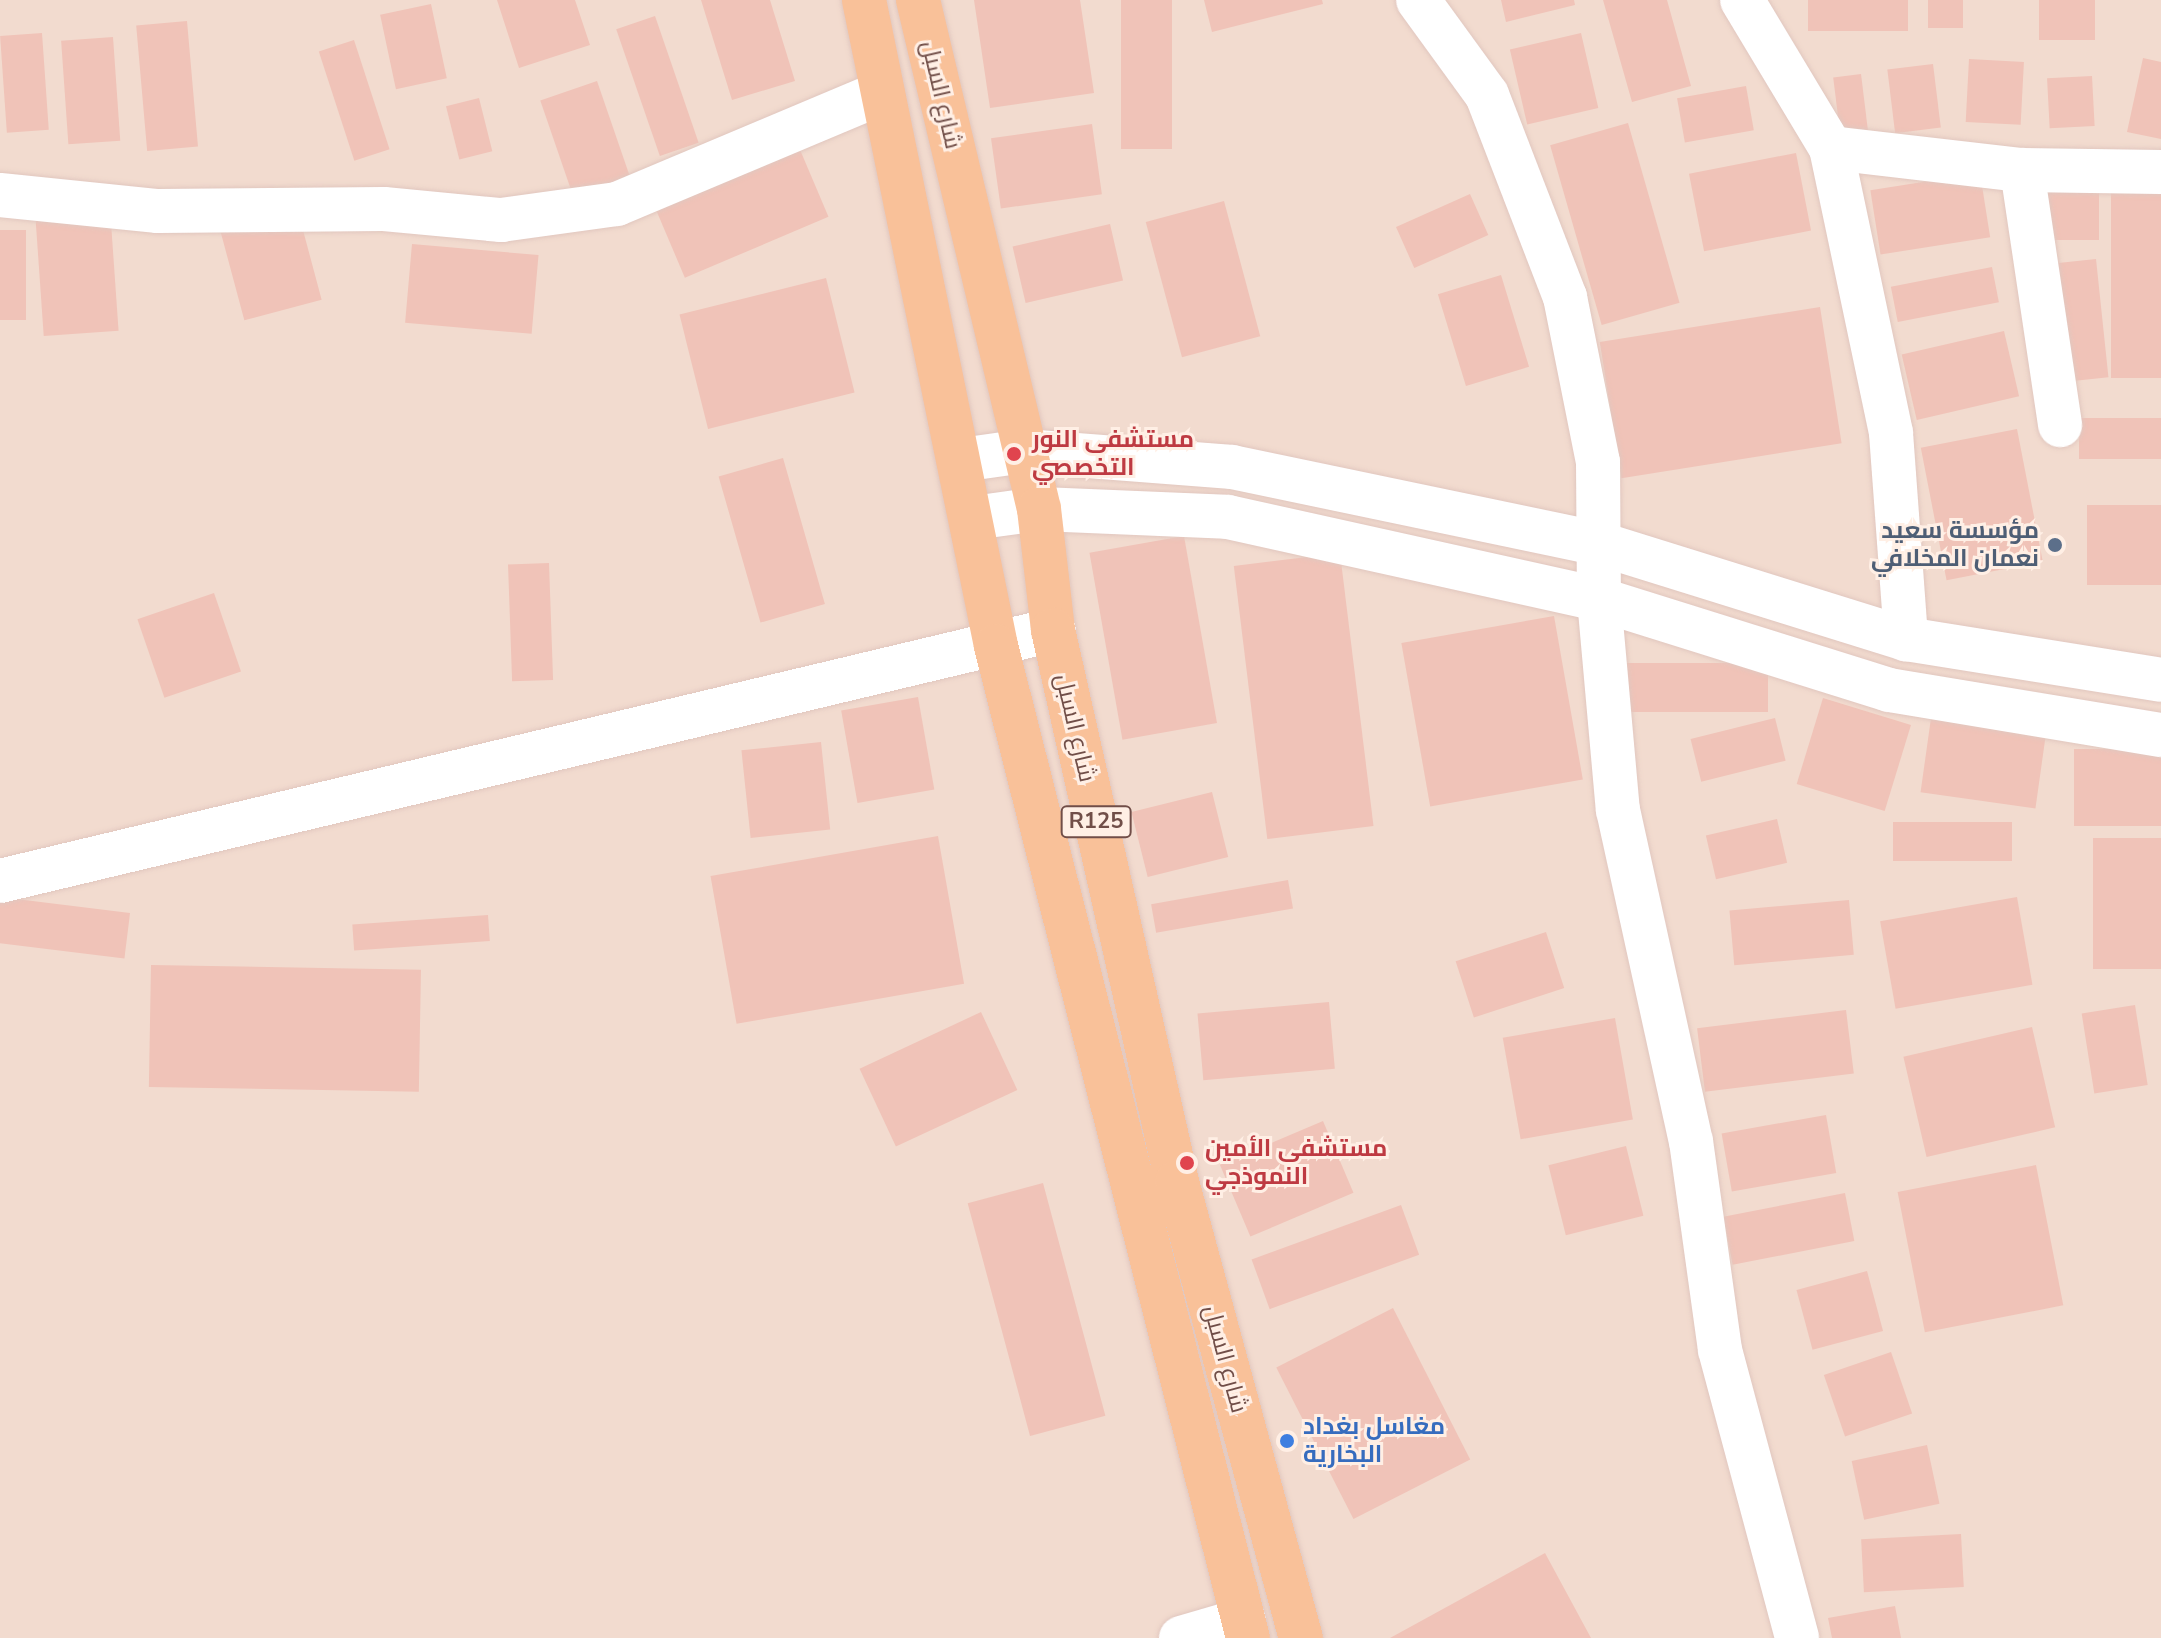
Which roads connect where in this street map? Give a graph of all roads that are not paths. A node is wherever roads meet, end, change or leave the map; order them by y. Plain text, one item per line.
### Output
1 (864, 0) edge
2 (918, 0) edge
3 (1418, 0) edge
4 (1742, 0) edge
5 (881, 93) junction
6 (1831, 148) junction
7 (2022, 170) junction
8 (2161, 172) edge
9 (0, 195) edge
10 (2060, 425) dead end
11 (1024, 451) junction
12 (961, 460) junction
13 (1039, 509) junction
14 (973, 518) junction
15 (1601, 544) junction
16 (1599, 599) junction
17 (1053, 630) junction
18 (1906, 639) junction
19 (996, 646) junction
20 (2161, 680) edge
21 (2161, 735) edge
22 (0, 881) edge
23 (1246, 1629) edge
24 (1181, 1638) edge
25 (1301, 1638) edge
26 (1797, 1638) edge

1 - 5 main road, شارع السبل / R125
2 - 11 main road, شارع السبل / R125
3 - 15 street
4 - 6 street
5 - 9 street
5 - 12 main road, شارع السبل / R125
6 - 7 street
6 - 18 street
7 - 8 street
7 - 10 street
11 - 12 street
11 - 13 main road, شارع السبل / R125
11 - 15 street
12 - 14 main road, شارع السبل / R125
13 - 14 street
13 - 16 street
13 - 17 main road, شارع السبل / R125
14 - 19 main road, شارع السبل / R125
15 - 16 street
15 - 18 street
16 - 21 street
16 - 26 street
17 - 19 street
17 - 25 main road, شارع السبل / R125
18 - 20 street
19 - 22 street
19 - 23 main road, شارع السبل / R125
23 - 24 street

